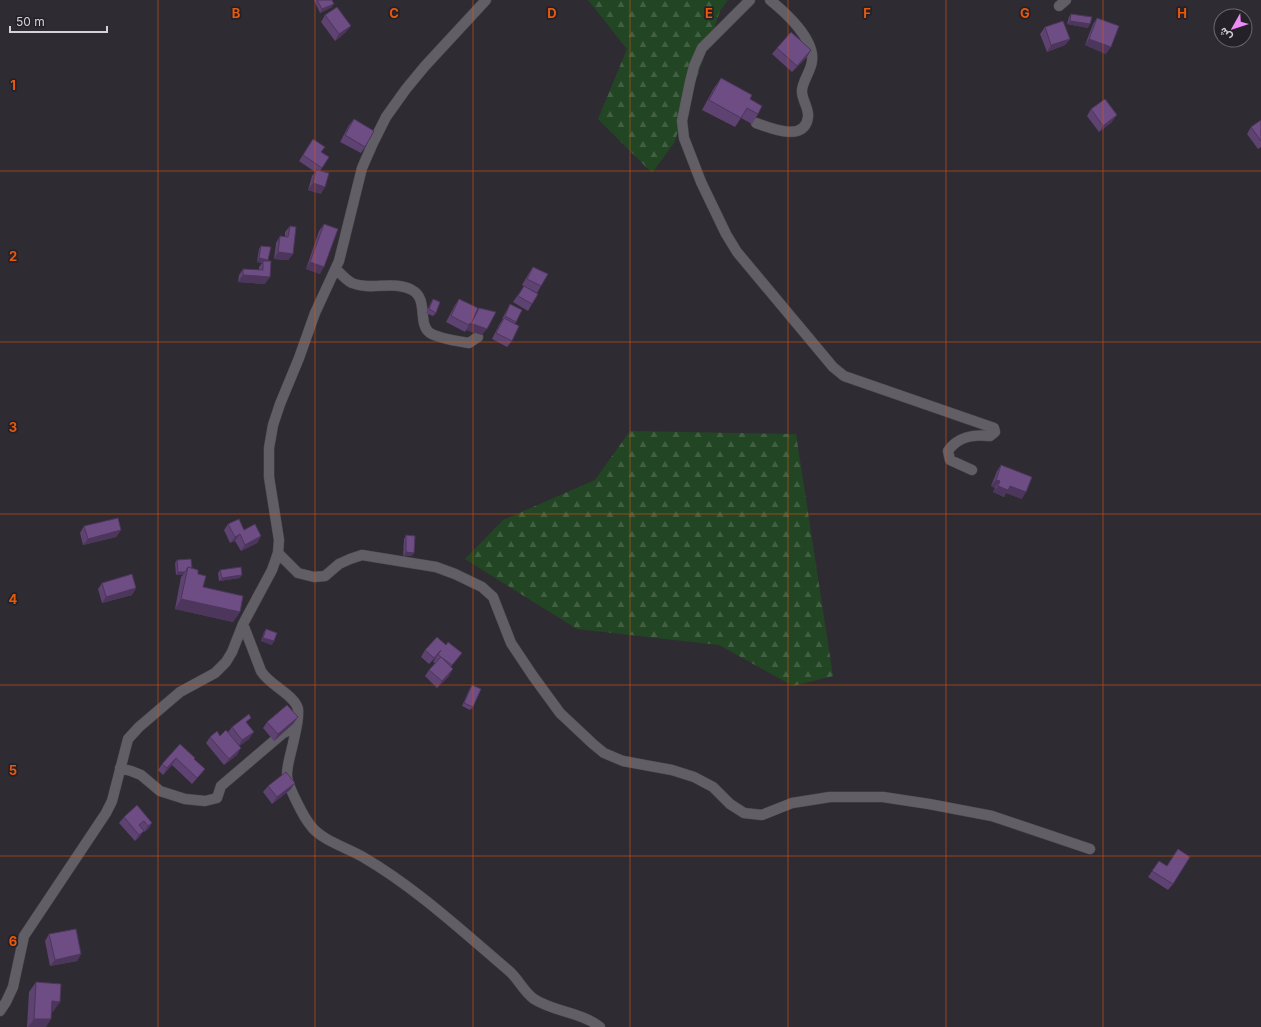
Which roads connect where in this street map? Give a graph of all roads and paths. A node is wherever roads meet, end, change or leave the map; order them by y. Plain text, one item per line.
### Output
1 (486, 0) edge
2 (750, 0) edge
3 (770, 0) edge
4 (756, 124) edge
5 (336, 269) junction
6 (478, 337) dead end
7 (972, 470) dead end
8 (278, 553) junction
9 (243, 624) junction
10 (296, 729) junction
11 (120, 768) junction
12 (1090, 849) dead end
13 (0, 1011) edge
14 (600, 1027) edge

1 - 5 street
2 - 7 street
3 - 4 street
5 - 6 street
5 - 8 street
8 - 9 street
8 - 12 street
9 - 10 street
9 - 11 street
10 - 11 street
10 - 14 street
11 - 13 street

